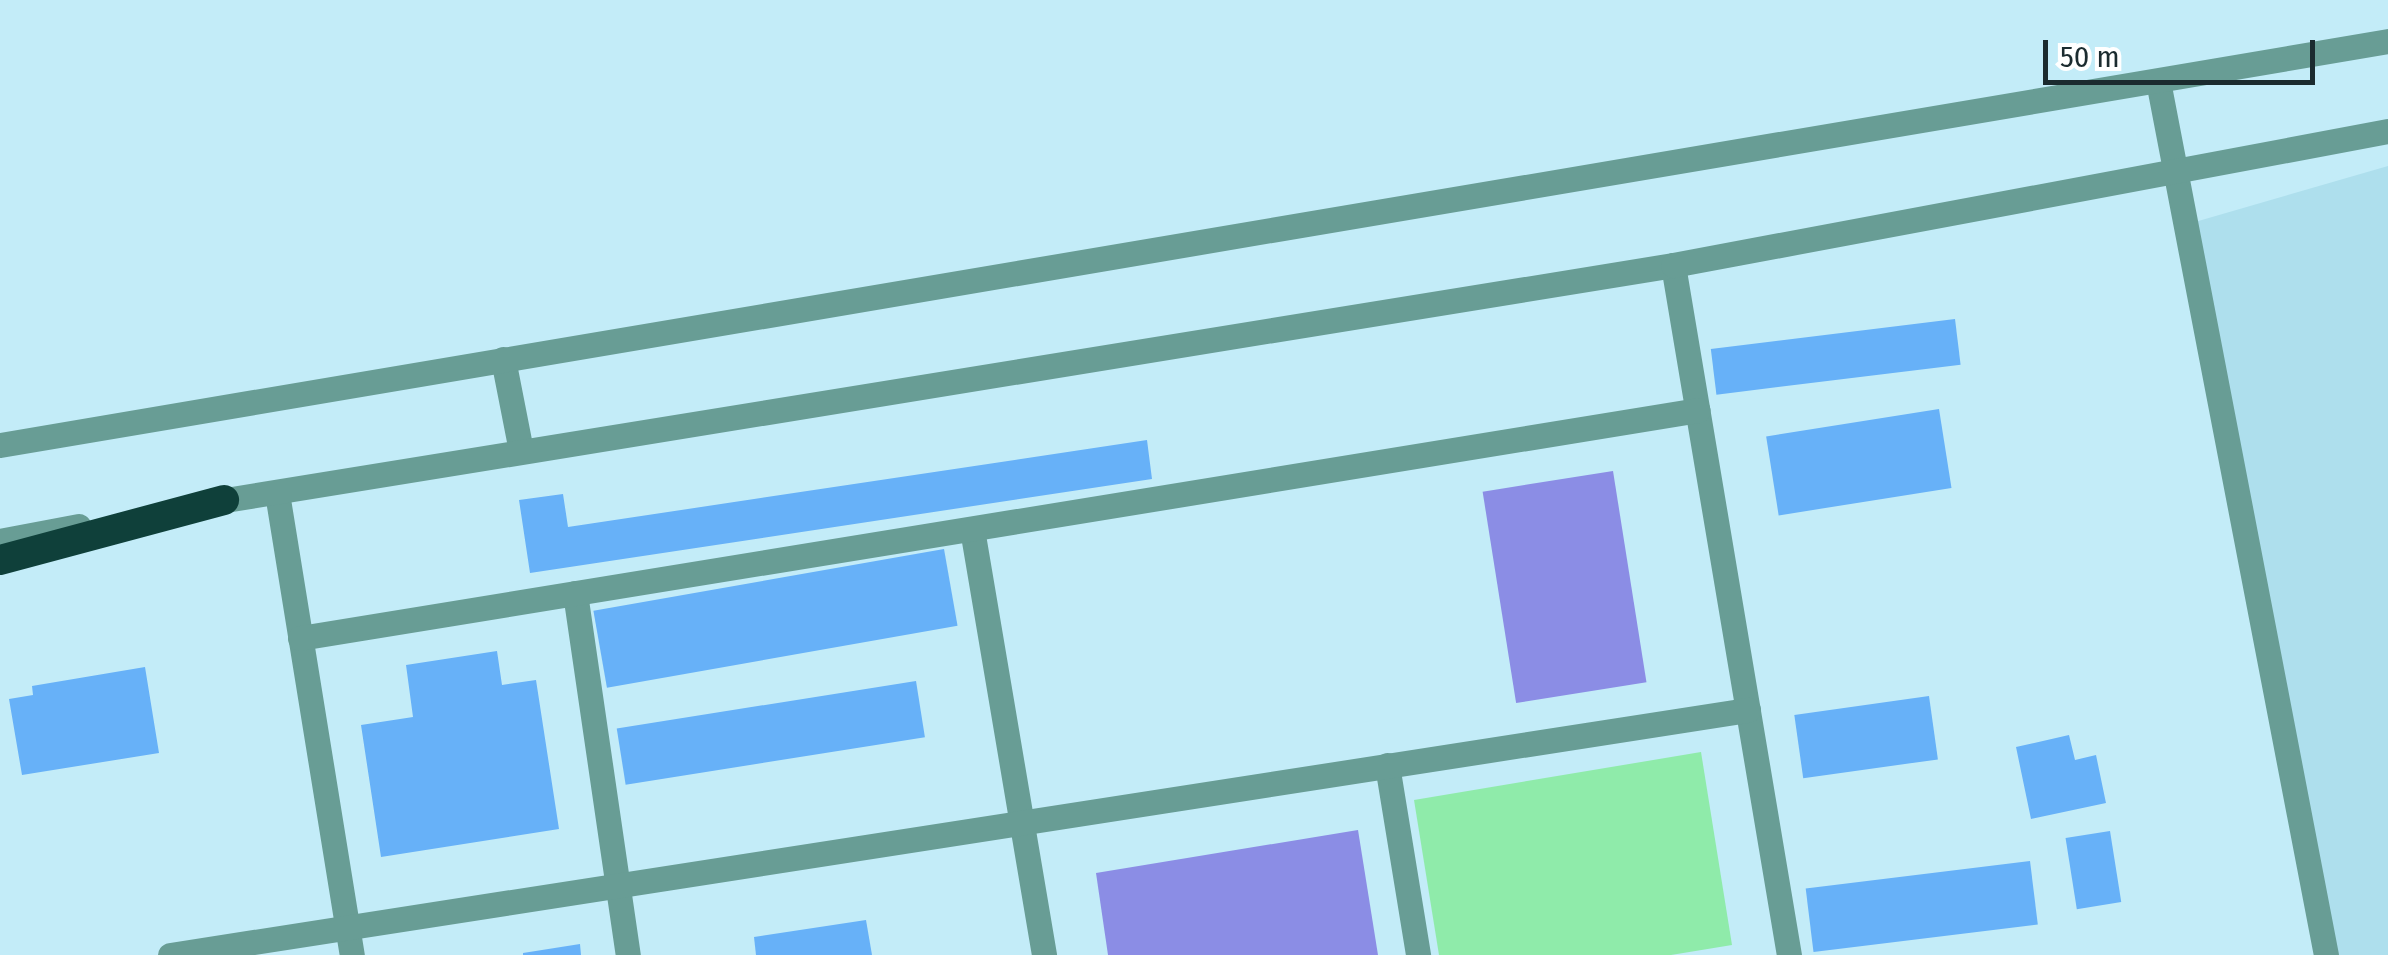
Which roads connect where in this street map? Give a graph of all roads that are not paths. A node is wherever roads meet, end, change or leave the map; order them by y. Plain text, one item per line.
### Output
1 (2388, 41) edge
2 (2158, 81) junction
3 (2388, 130) edge
4 (2178, 169) junction
5 (1673, 265) junction
6 (503, 359) junction
7 (1698, 410) junction
8 (0, 444) edge
9 (521, 451) junction
10 (277, 492) junction
11 (224, 500) junction
12 (972, 529) junction
13 (0, 540) edge
14 (0, 560) edge
15 (574, 593) junction
16 (300, 638) junction
17 (1748, 710) junction
18 (1387, 765) junction
19 (1022, 823) junction
20 (618, 885) junction
21 (347, 929) junction
22 (170, 955) edge
23 (352, 955) edge
24 (628, 955) edge
25 (1044, 955) edge
26 (1418, 955) edge
27 (1789, 955) edge
28 (2326, 955) edge

1 - 2 street
2 - 4 street
2 - 6 street
3 - 4 street
4 - 5 street
4 - 28 street
5 - 7 street
5 - 9 street
6 - 8 street
6 - 9 street
7 - 12 street
7 - 17 street
9 - 10 street
10 - 11 street
10 - 16 street
11 - 13 street
11 - 14 highway
12 - 15 street
12 - 19 street
15 - 16 street
15 - 20 street
16 - 21 street
17 - 18 street
17 - 27 street
18 - 19 street
18 - 26 street
19 - 20 street
19 - 25 street
20 - 21 street
20 - 24 street
21 - 22 street
21 - 23 street

